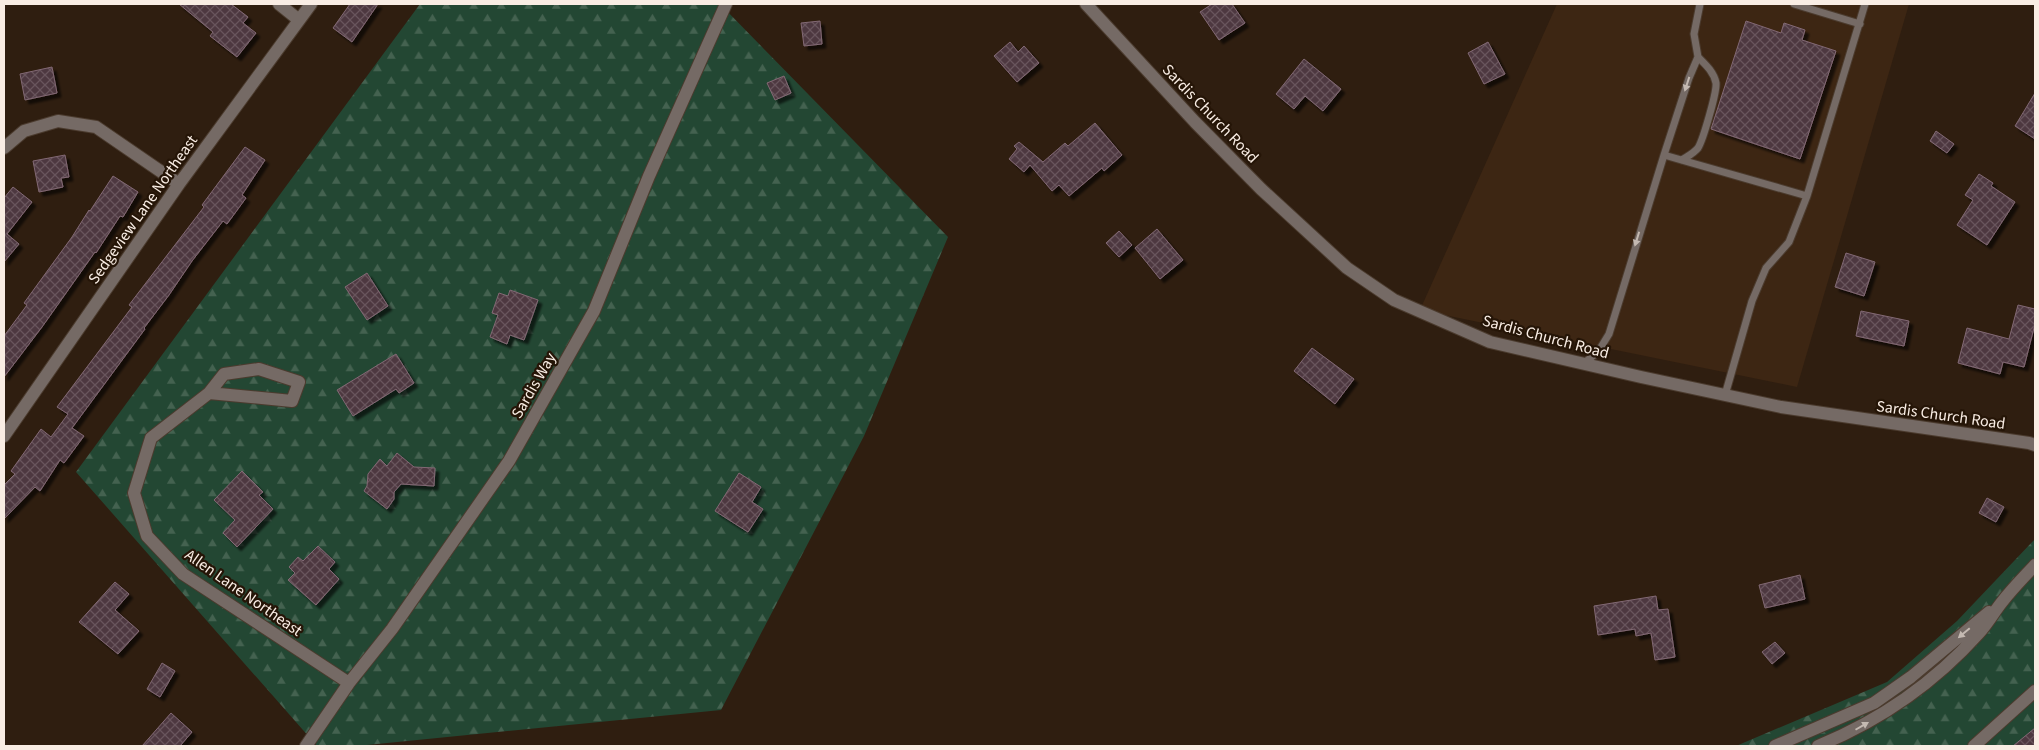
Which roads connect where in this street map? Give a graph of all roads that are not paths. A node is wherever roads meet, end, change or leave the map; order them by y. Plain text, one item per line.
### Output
1 (279, 4) edge
2 (311, 4) edge
3 (726, 4) edge
4 (1086, 4) edge
5 (1700, 4) edge
6 (1794, 4) edge
7 (1866, 4) edge
8 (299, 20) junction
9 (1860, 24) junction
10 (1698, 57) junction
11 (4, 148) edge
12 (1664, 154) junction
13 (1682, 160) junction
14 (178, 184) junction
15 (1807, 196) junction
16 (1584, 364) junction
17 (208, 393) junction
18 (1725, 394) junction
19 (4, 436) edge
20 (2033, 443) edge
21 (2035, 565) edge
22 (2002, 602) junction
23 (349, 683) junction
24 (2035, 691) edge
25 (306, 746) edge
26 (1775, 746) edge
27 (1818, 746) edge
28 (1974, 746) edge

1 - 8 street
2 - 8 street, Sedgeview Lane Northeast
3 - 23 street, Sardis Way
4 - 16 street, Sardis Church Road
5 - 10 lane
6 - 9 lane
7 - 9 lane
8 - 14 street, Sedgeview Lane Northeast
9 - 15 lane
10 -> 12 lane
10 - 13 lane
11 - 14 street
12 - 13 lane
12 -> 16 lane
13 - 15 lane
14 - 19 street, Sedgeview Lane Northeast
15 - 18 lane
16 - 18 street, Sardis Church Road
17 - 17 street, Allen Lane Northeast
17 - 23 street, Allen Lane Northeast
18 - 20 street, Sardis Church Road
21 - 22 street
22 -> 26 street
27 -> 22 street
23 - 25 street, Sardis Way
24 - 28 street

